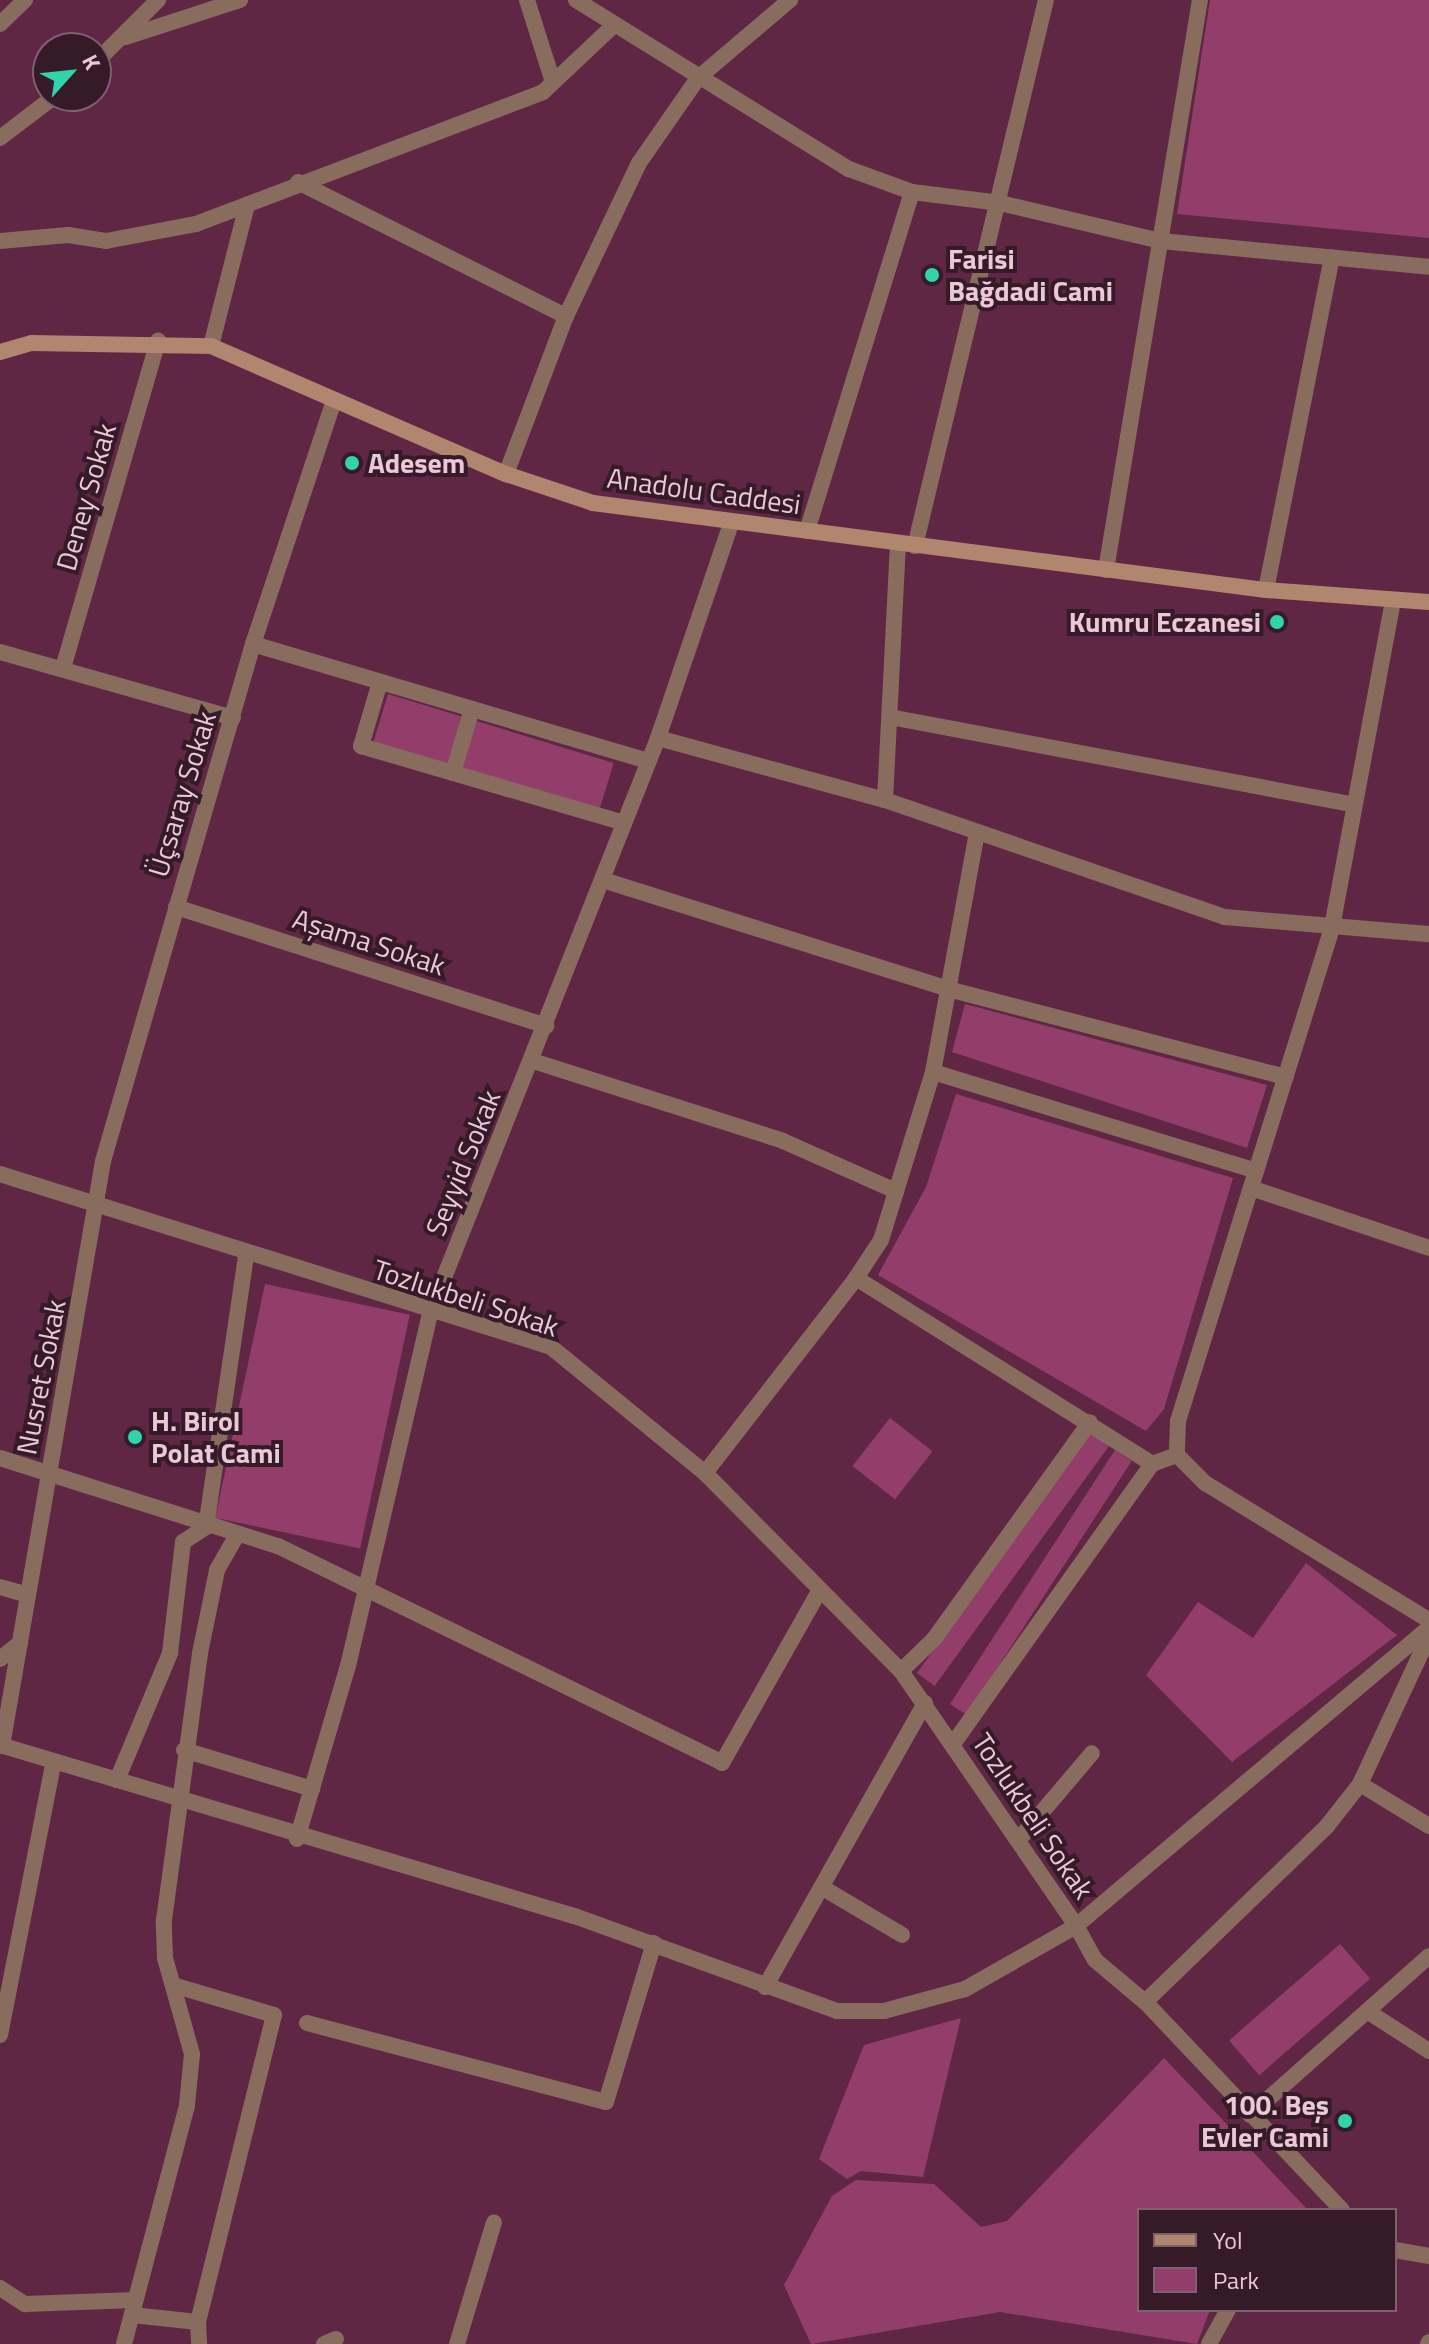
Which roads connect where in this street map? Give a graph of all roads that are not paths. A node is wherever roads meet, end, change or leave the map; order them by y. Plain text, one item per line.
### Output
1 (25, 0) edge
2 (158, 0) edge
3 (240, 0) edge
4 (527, 0) edge
5 (576, 0) edge
6 (790, 0) edge
7 (1046, 0) edge
8 (1200, 0) edge
9 (0, 24) edge
10 (611, 28) junction
11 (126, 37) junction
12 (112, 49) edge
13 (698, 78) junction
14 (553, 82) junction
15 (34, 112) edge
16 (0, 138) edge
17 (298, 182) junction
18 (912, 192) junction
19 (1000, 203) junction
20 (247, 205) junction
21 (0, 241) edge
22 (1161, 241) junction
23 (1332, 257) junction
24 (1429, 267) edge
25 (566, 316) junction
26 (158, 340) junction
27 (211, 346) junction
28 (0, 352) edge
29 (334, 400) junction
30 (506, 474) junction
31 (731, 524) junction
32 (807, 531) junction
33 (898, 543) junction
34 (915, 546) junction
35 (1106, 570) junction
36 (1266, 590) junction
37 (1393, 601) junction
38 (1429, 602) edge
39 (253, 644) junction
40 (0, 652) edge
41 (63, 668) junction
42 (380, 682) junction
43 (472, 709) junction
44 (890, 717) junction
45 (233, 718) junction
46 (658, 738) junction
47 (647, 761) junction
48 (453, 773) junction
49 (885, 800) junction
50 (1352, 804) junction
51 (624, 823) junction
52 (977, 833) junction
53 (603, 880) junction
54 (176, 907) junction
55 (1332, 928) junction
56 (1429, 934) edge
57 (948, 989) junction
58 (546, 1026) junction
59 (533, 1061) junction
60 (933, 1072) junction
61 (1286, 1077) junction
62 (1256, 1171) junction
63 (0, 1174) edge
64 (1251, 1188) junction
65 (896, 1191) junction
66 (100, 1208) junction
67 (1429, 1248) edge
68 (246, 1256) junction
69 (856, 1278) junction
70 (430, 1313) junction
71 (1090, 1422) junction
72 (1177, 1455) junction
73 (0, 1458) edge
74 (1152, 1464) junction
75 (705, 1473) junction
76 (48, 1478) junction
77 (206, 1527) junction
78 (237, 1535) junction
79 (366, 1585) junction
80 (0, 1587) edge
81 (820, 1590) junction
82 (28, 1595) junction
83 (1429, 1620) edge
84 (1429, 1628) edge
85 (1429, 1636) edge
86 (20, 1643) junction
87 (0, 1659) edge
88 (901, 1671) junction
89 (925, 1703) junction
90 (953, 1744) junction
91 (1, 1746) edge
92 (184, 1750) junction
93 (1092, 1753) dead end
94 (54, 1761) junction
95 (117, 1780) junction
96 (1360, 1784) junction
97 (312, 1789) junction
98 (177, 1800) junction
99 (1429, 1826) edge
100 (1020, 1838) junction
101 (297, 1839) junction
102 (823, 1888) junction
103 (1076, 1926) junction
104 (902, 1935) dead end
105 (654, 1943) junction
106 (1429, 1956) edge
107 (173, 1985) junction
108 (765, 1987) junction
109 (1145, 2002) junction
110 (1367, 2011) junction
111 (307, 2023) dead end
112 (0, 2035) edge
113 (1429, 2051) edge
114 (1250, 2115) junction
115 (1340, 2208) edge
116 (494, 2222) dead end
117 (1397, 2250) edge
118 (1429, 2256) edge
119 (0, 2288) edge
120 (134, 2308) junction
121 (1227, 2312) edge
122 (198, 2322) junction
123 (124, 2344) edge
124 (199, 2344) edge
125 (324, 2344) edge
126 (335, 2344) edge
127 (457, 2344) edge
128 (1209, 2344) edge

1 - 9 street
2 - 11 street
3 - 11 street
4 - 14 street
5 - 10 street
6 - 13 street
7 - 19 street
8 - 22 street
10 - 13 street
10 - 14 street
11 - 12 street
13 - 18 street
13 - 25 street
14 - 17 street
15 - 16 street
17 - 20 street
17 - 25 street
18 - 19 street
18 - 32 street
19 - 22 street
19 - 34 street
20 - 21 street
20 - 27 street
22 - 23 street
22 - 35 street
23 - 24 street
23 - 36 street
25 - 30 street
26 - 27 street, Anadolu Caddesi
26 - 28 street, Anadolu Caddesi
26 - 41 street, Deney Sokak
27 - 29 street, Anadolu Caddesi
29 - 30 street, Anadolu Caddesi
29 - 39 street, Üçsaray Sokak
30 - 31 street, Anadolu Caddesi
31 - 32 street, Anadolu Caddesi
31 - 46 street, Seyyid Sokak
32 - 33 street, Anadolu Caddesi
33 - 34 street, Anadolu Caddesi
33 - 44 street
34 - 35 street, Anadolu Caddesi
35 - 36 street, Anadolu Caddesi
36 - 37 street, Anadolu Caddesi
37 - 38 street, Anadolu Caddesi
37 - 50 street
39 - 42 street
39 - 45 street, Üçsaray Sokak
40 - 41 street
41 - 45 street
42 - 43 street
42 - 48 street
43 - 47 street
43 - 48 street
44 - 49 street
44 - 50 street
45 - 54 street, Üçsaray Sokak
46 - 47 street, Seyyid Sokak
46 - 49 street
47 - 51 street, Seyyid Sokak
48 - 51 street
49 - 52 street
50 - 55 street
51 - 53 street, Seyyid Sokak
52 - 55 street
52 - 57 street
53 - 57 street
53 - 58 street, Seyyid Sokak
54 - 58 street, Aşama Sokak
54 - 66 street, Üçsaray Sokak
55 - 56 street
55 - 61 street
57 - 60 street
57 - 61 street
58 - 59 street, Seyyid Sokak
59 - 65 street
59 - 70 street, Seyyid Sokak
60 - 62 street
60 - 65 street
61 - 62 street
62 - 64 street
63 - 66 street, Tozlukbeli Sokak
64 - 67 street
64 - 72 street
65 - 69 street
66 - 68 street, Tozlukbeli Sokak
66 - 76 street, Nusret Sokak
68 - 70 street, Tozlukbeli Sokak
68 - 77 street
69 - 71 street
69 - 75 street
70 - 75 street, Tozlukbeli Sokak
70 - 79 street, Seyyid Sokak
71 - 74 street
71 - 88 street
72 - 74 street
72 - 83 street
73 - 76 street
74 - 90 street
75 - 81 street, Tozlukbeli Sokak
76 - 77 street
76 - 82 street, Nusret Sokak
77 - 78 street
77 - 95 street
78 - 79 street
78 - 92 street
79 - 81 street
79 - 97 street, Seyyid Sokak
80 - 82 street
81 - 88 street, Tozlukbeli Sokak
82 - 86 street, Nusret Sokak
84 - 103 street
85 - 96 street
86 - 87 street
86 - 91 street, Nusret Sokak
88 - 89 street, Tozlukbeli Sokak
89 - 90 street, Tozlukbeli Sokak
89 - 102 street
90 - 100 street, Tozlukbeli Sokak
91 - 94 street, Tozlukbeli Sokak
92 - 97 street
92 - 98 street
93 - 100 street
94 - 95 street, Tozlukbeli Sokak
94 - 112 street
95 - 98 street, Tozlukbeli Sokak
96 - 99 street
96 - 109 street
97 - 101 street, Seyyid Sokak
98 - 101 street, Tozlukbeli Sokak
98 - 107 street
100 - 103 street, Tozlukbeli Sokak
101 - 105 street, Tozlukbeli Sokak
102 - 104 street
102 - 108 street
103 - 108 street, Tozlukbeli Sokak
103 - 109 street
105 - 108 street, Tozlukbeli Sokak
105 - 111 street
106 - 110 street
107 - 120 street
107 - 122 street
109 - 114 street
110 - 113 street
110 - 114 street
114 - 115 street
116 - 127 street
117 - 118 street
119 - 120 street
120 - 122 street
120 - 123 street
121 - 128 street
122 - 124 street
125 - 126 street

